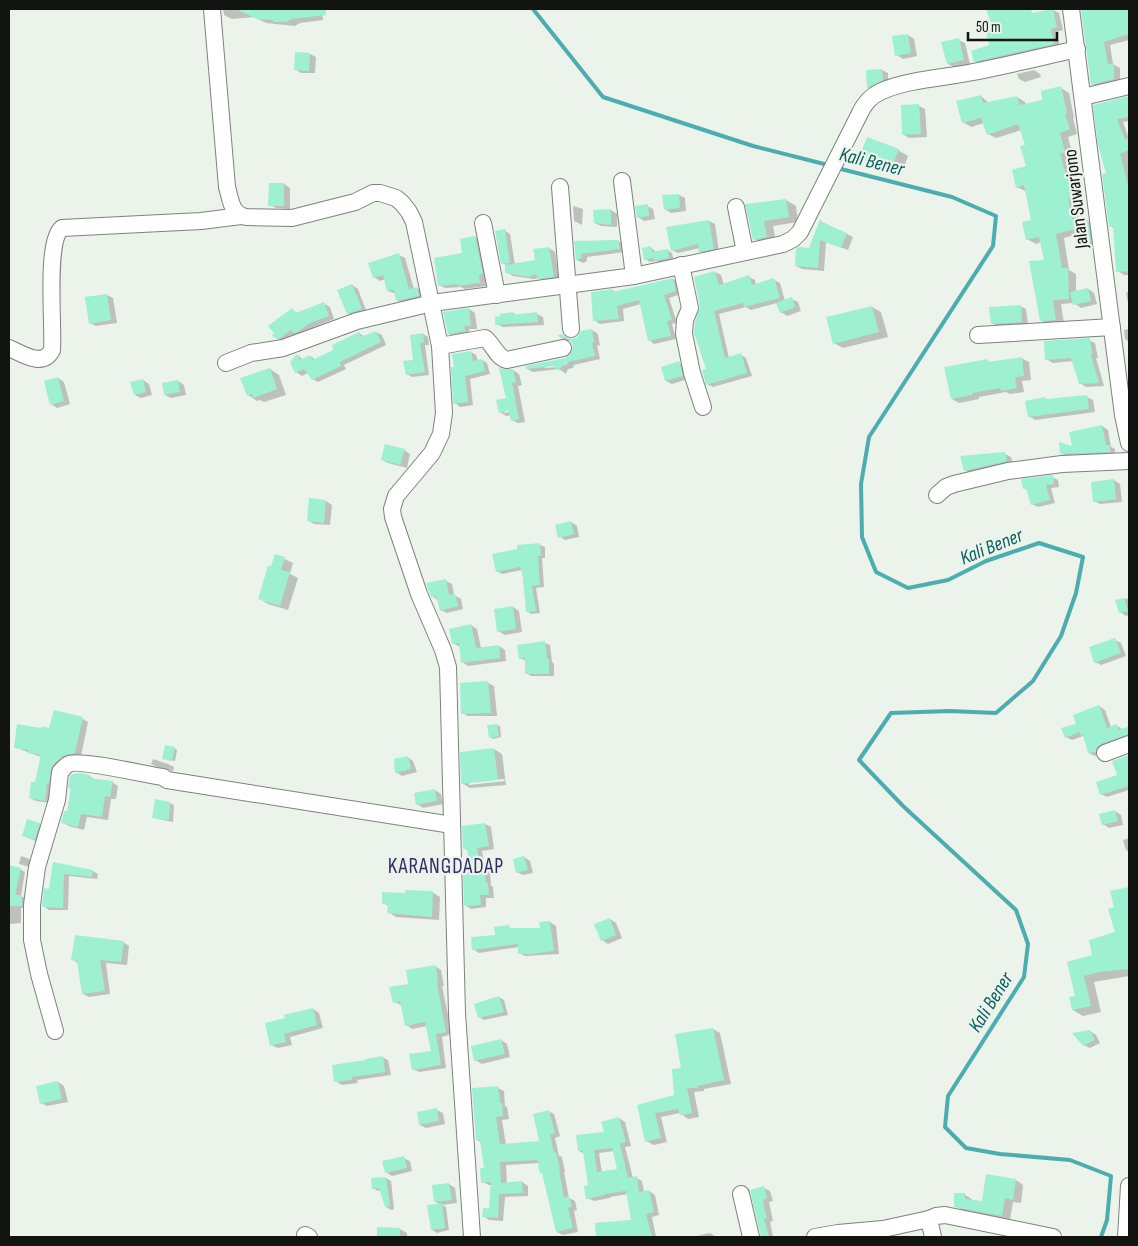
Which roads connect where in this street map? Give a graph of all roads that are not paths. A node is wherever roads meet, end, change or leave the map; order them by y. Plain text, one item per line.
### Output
1 (212, 9) edge
2 (1071, 9) edge
3 (1077, 49) junction
4 (1129, 86) edge
5 (1083, 97) junction
6 (622, 181) dead end
7 (227, 187) junction
8 (560, 187) dead end
9 (736, 207) dead end
10 (241, 216) junction
11 (220, 218) junction
12 (483, 223) dead end
13 (745, 252) junction
14 (681, 266) junction
15 (634, 276) junction
16 (568, 285) junction
17 (497, 295) junction
18 (432, 303) junction
19 (1112, 327) junction
20 (571, 329) dead end
21 (978, 335) dead end
22 (440, 346) junction
23 (9, 348) edge
24 (563, 348) dead end
25 (1123, 359) edge
26 (226, 363) dead end
27 (703, 407) dead end
28 (1126, 414) edge
29 (1129, 443) edge
30 (1129, 461) edge
31 (937, 495) dead end
32 (1129, 744) edge
33 (1105, 753) dead end
34 (452, 825) junction
35 (55, 1031) dead end
36 (1129, 1186) edge
37 (741, 1194) dead end
38 (928, 1219) junction
39 (472, 1237) edge
40 (751, 1237) edge
41 (815, 1237) edge
42 (933, 1237) edge
43 (1053, 1237) edge
44 (1126, 1237) edge

1 - 7 street
2 - 3 street, Jalan Suwarjono
3 - 5 street, Jalan Suwarjono
3 - 13 street
4 - 5 street
5 - 19 street, Jalan Suwarjono
6 - 15 street
7 - 10 street
7 - 11 street
8 - 16 street
9 - 13 street
10 - 11 street
10 - 18 street
11 - 23 street
12 - 17 street
13 - 14 street
14 - 15 street
14 - 27 street
15 - 16 street
16 - 17 street
16 - 20 street
17 - 18 street
18 - 22 street
18 - 26 street
19 - 21 street
19 - 25 street, Jalan Suwarjono
22 - 24 street
22 - 34 street
25 - 28 street, Jalan Suwarjono
28 - 29 street, Jalan Suwarjono
30 - 31 street
32 - 33 street
34 - 35 street
34 - 39 street
36 - 44 street
37 - 40 street
38 - 41 street
38 - 42 street
38 - 43 street

